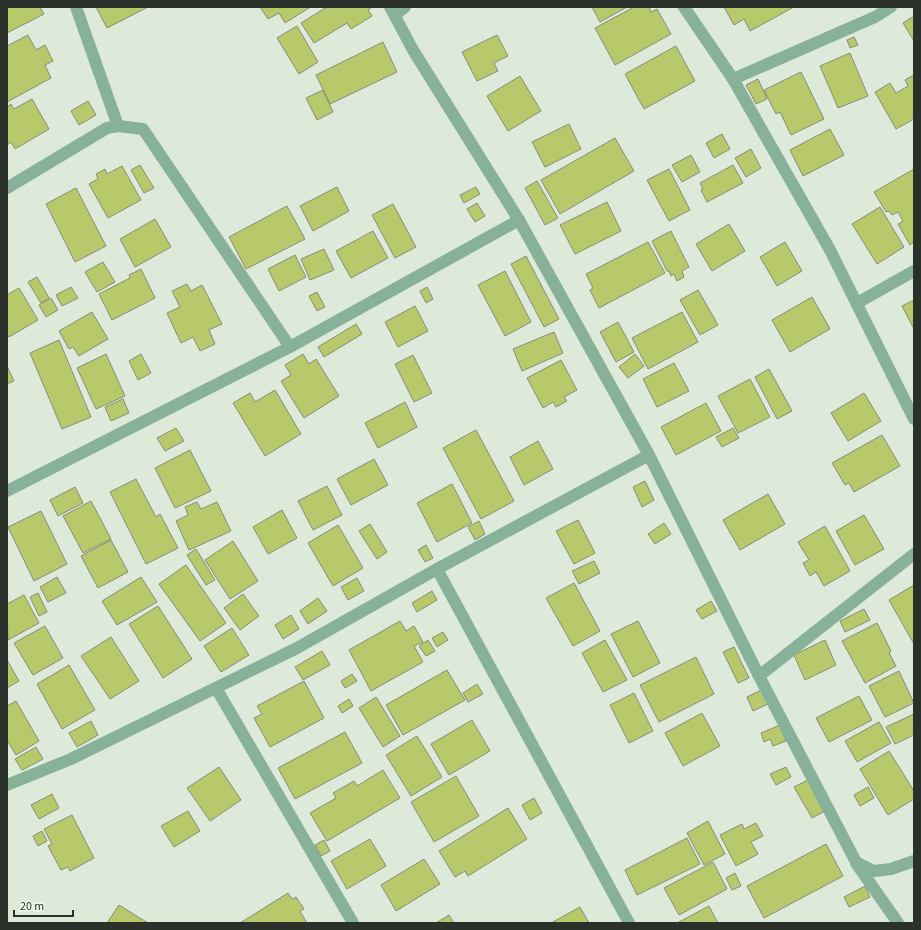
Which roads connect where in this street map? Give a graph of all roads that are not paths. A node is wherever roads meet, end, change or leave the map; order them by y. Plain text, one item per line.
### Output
1 (76, 7) edge
2 (405, 7) edge
3 (684, 7) edge
4 (891, 7) edge
5 (393, 11) edge
6 (732, 79) junction
7 (118, 126) junction
8 (7, 188) edge
9 (519, 220) junction
10 (914, 271) edge
11 (857, 303) junction
12 (290, 347) junction
13 (914, 420) edge
14 (649, 455) junction
15 (7, 491) edge
16 (914, 554) edge
17 (438, 569) junction
18 (759, 676) junction
19 (216, 688) junction
20 (7, 785) edge
21 (914, 861) edge
22 (856, 862) junction
23 (353, 923) edge
24 (629, 923) edge
25 (898, 923) edge

1 - 7 street
2 - 5 street
3 - 6 street
4 - 6 street
5 - 9 street
6 - 11 street
7 - 8 street
7 - 12 street
9 - 12 street
9 - 14 street
10 - 11 street
11 - 13 street
12 - 15 street
14 - 17 street
14 - 18 street
16 - 18 street
17 - 19 street
17 - 24 street
18 - 22 street
19 - 20 street
19 - 23 street
21 - 22 street
22 - 25 street

